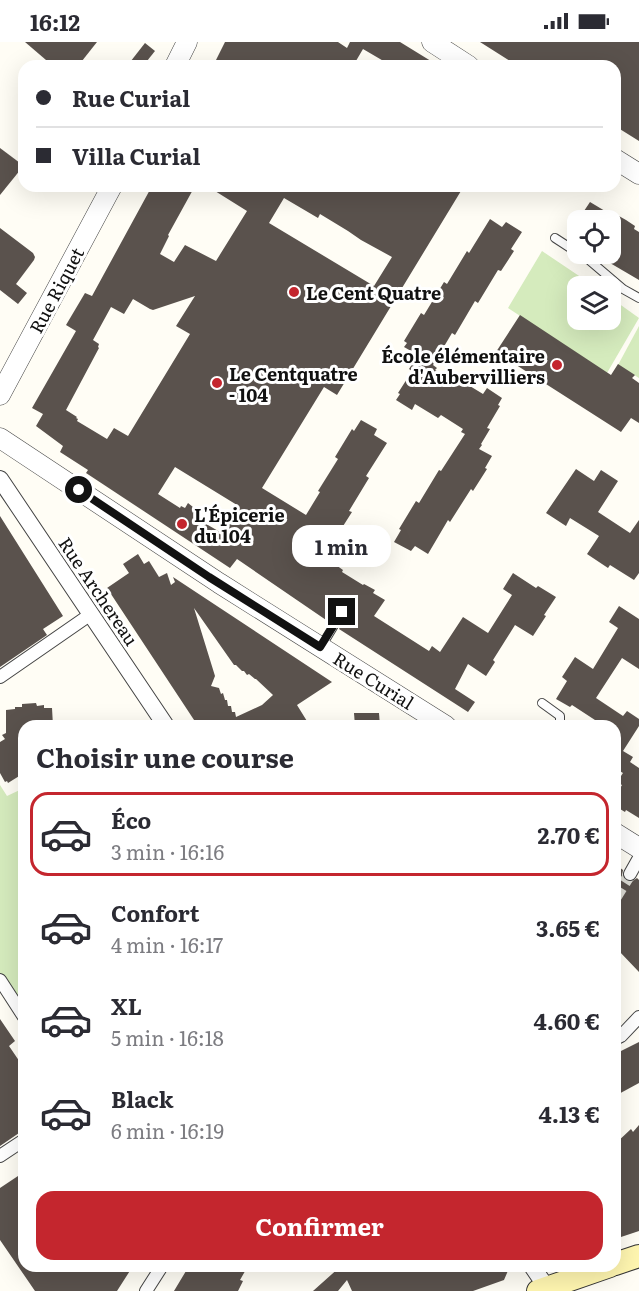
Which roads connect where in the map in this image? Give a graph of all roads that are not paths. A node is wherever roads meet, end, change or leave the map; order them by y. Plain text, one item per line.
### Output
1 (187, 42) edge
2 (432, 42) edge
3 (178, 60) edge
4 (460, 60) edge
5 (621, 163) edge
6 (639, 174) edge
7 (109, 192) edge
8 (555, 238) dead end
9 (567, 246) edge
10 (594, 264) edge
11 (639, 298) edge
12 (0, 395) edge
13 (0, 438) edge
14 (0, 479) edge
15 (342, 612) dead end
16 (91, 614) junction
17 (320, 647) junction
18 (0, 677) edge
19 (542, 704) dead end
20 (162, 720) edge
21 (436, 720) edge
22 (560, 720) edge
23 (621, 836) edge
24 (639, 848) edge
25 (639, 858) edge
26 (630, 874) tunnel mouth
27 (0, 980) edge
28 (18, 1008) edge
29 (639, 1017) edge
30 (621, 1036) edge
31 (18, 1144) edge
32 (0, 1156) edge
33 (639, 1256) edge
34 (621, 1262) edge
35 (158, 1272) edge
36 (535, 1272) edge
37 (594, 1272) edge
38 (545, 1290) edge
39 (146, 1291) edge

1 - 3 street
2 - 4 street
5 - 6 street
7 - 12 street, Rue Riquet
8 - 9 lane
10 - 11 lane
13 - 17 street, Rue Curial
14 - 16 street, Rue Archereau
15 - 17 lane
16 - 18 street
16 - 20 street, Rue Archereau
17 - 21 street, Rue Curial
19 - 22 lane
23 - 24 street
25 - 26 street
27 - 28 street
29 - 30 street
31 - 32 street
33 - 34 main road
35 - 39 street
36 - 38 street
37 - 38 main road

